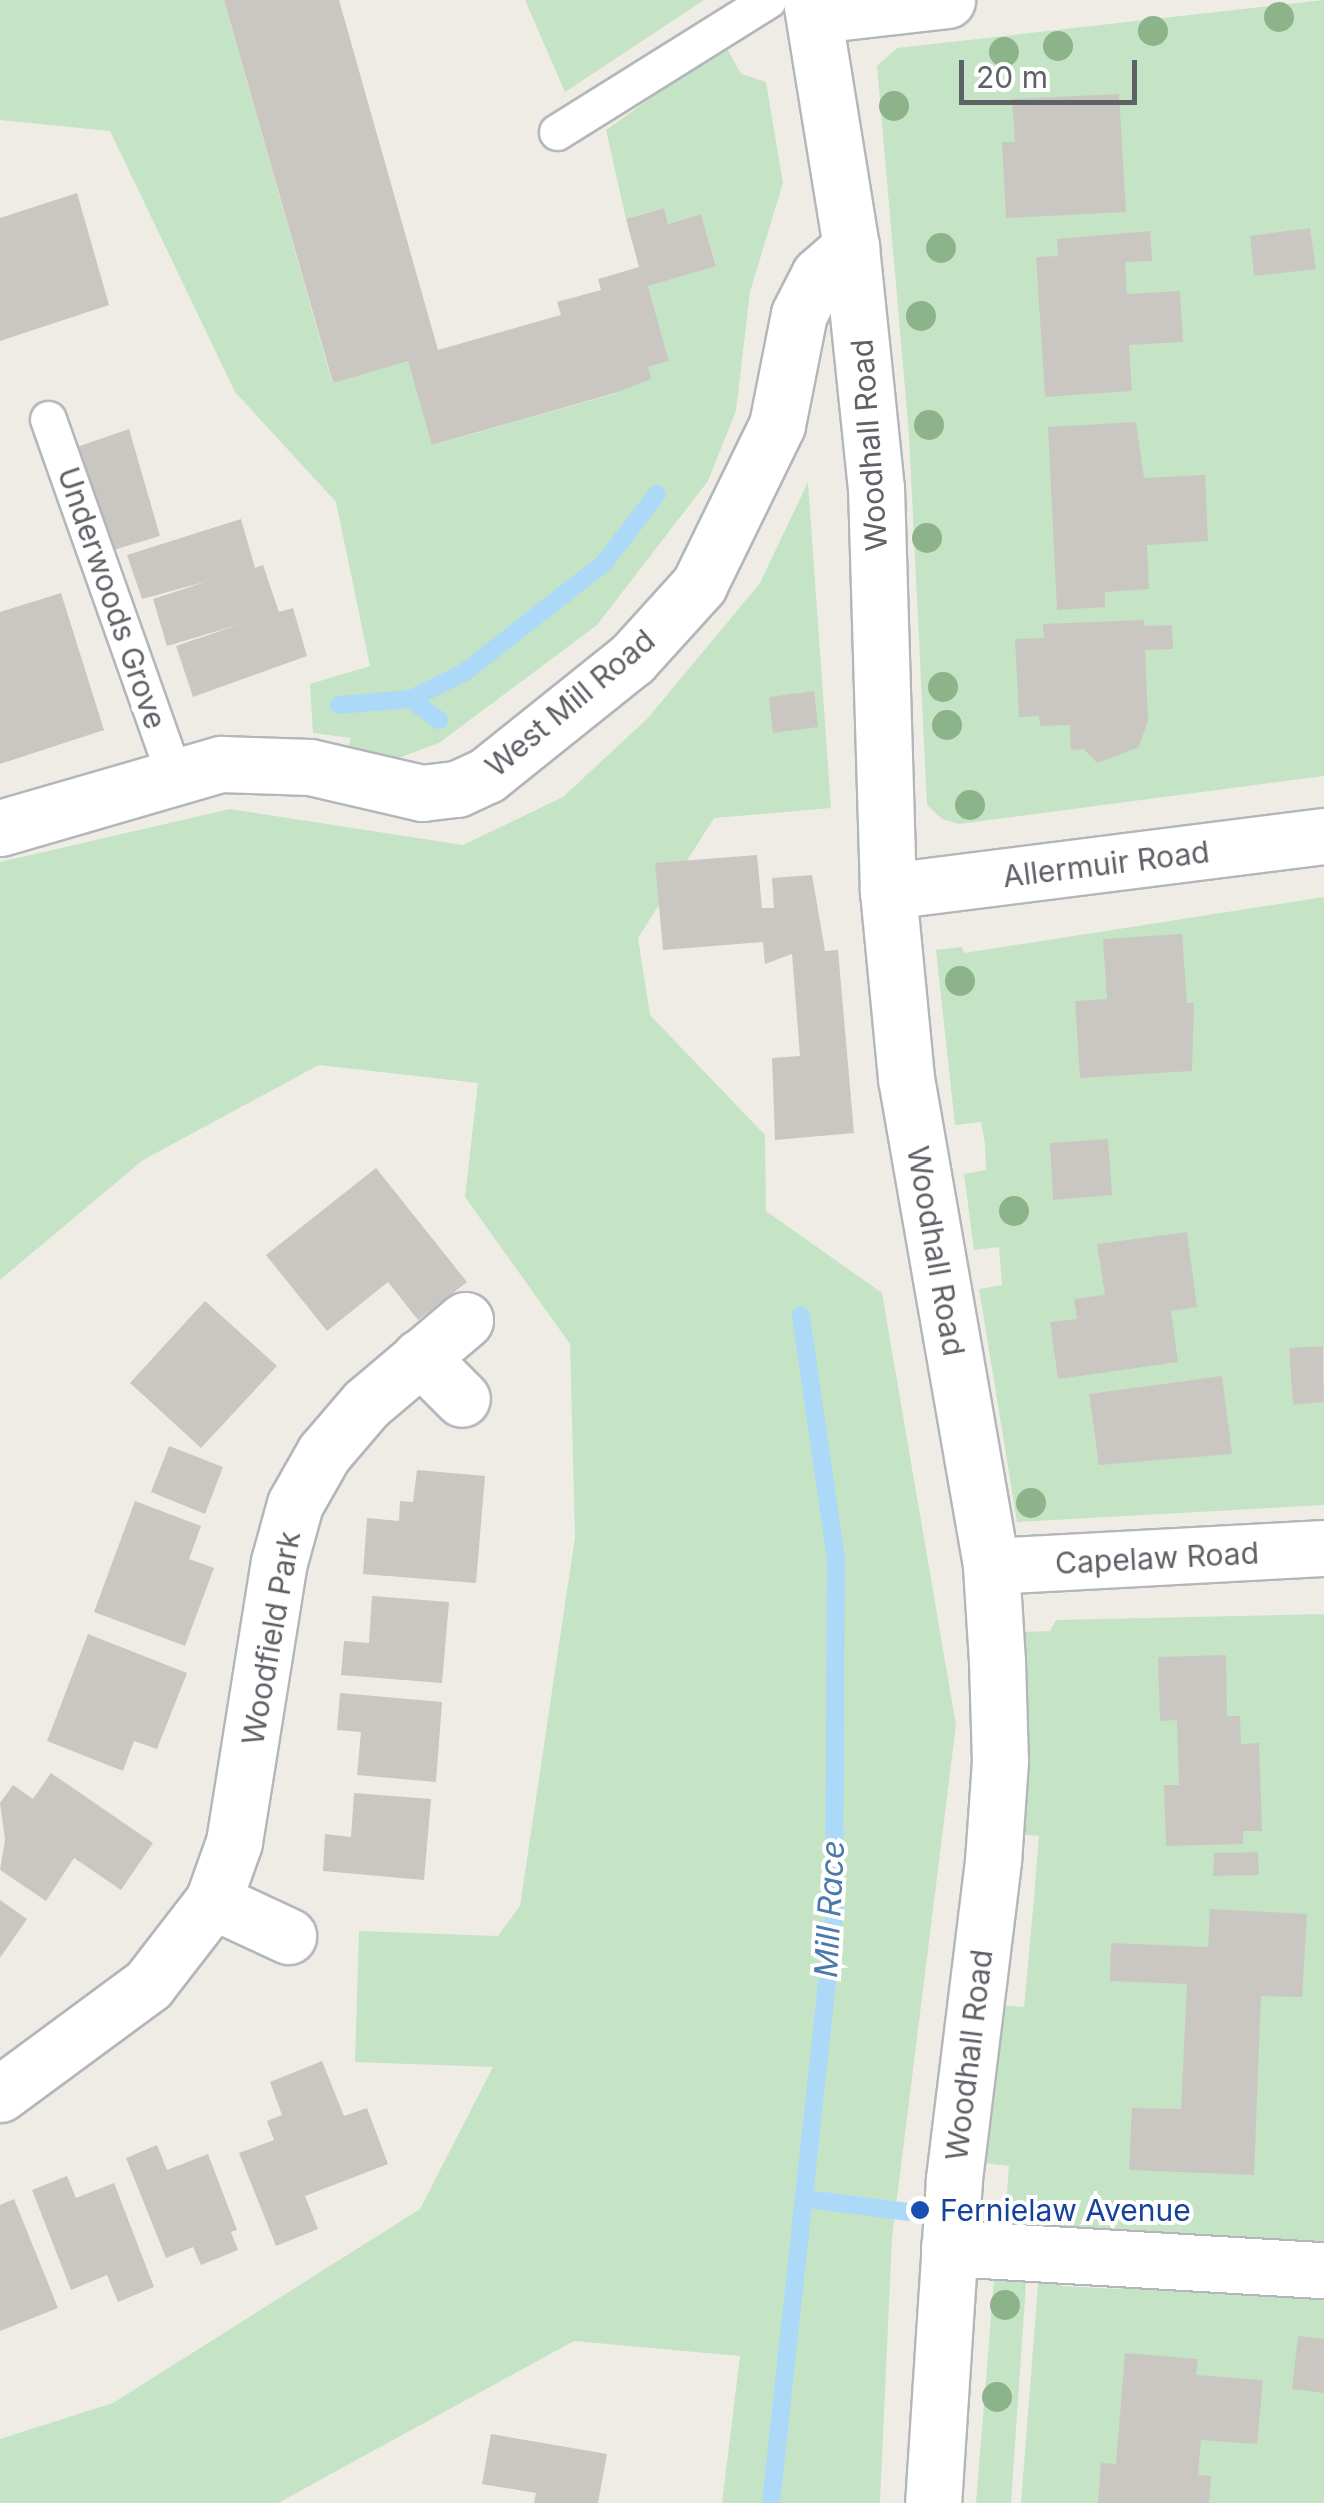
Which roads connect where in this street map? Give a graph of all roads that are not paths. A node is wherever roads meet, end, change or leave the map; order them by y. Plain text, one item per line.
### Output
1 (948, 0) edge
2 (798, 5) edge
3 (557, 132) dead end
4 (852, 247) junction
5 (48, 418) dead end
6 (175, 777) junction
7 (0, 828) edge
8 (1324, 836) edge
9 (888, 892) junction
10 (465, 1320) dead end
11 (420, 1357) junction
12 (462, 1399) dead end
13 (1324, 1548) edge
14 (990, 1566) junction
15 (213, 1902) junction
16 (288, 1936) dead end
17 (0, 2094) edge
18 (948, 2248) junction
19 (1324, 2270) edge
20 (933, 2503) edge

1 - 2 street
2 - 3 lane
2 - 4 street, Woodhall Road
4 - 6 street, West Mill Road
4 - 9 street, Woodhall Road
5 - 6 lane, Underwoods Grove
6 - 7 street, West Mill Road
8 - 9 street, Allermuir Road
9 - 14 street, Woodhall Road
10 - 11 street, Woodfield Park
11 - 12 street
11 - 15 street, Woodfield Park
13 - 14 street, Capelaw Road
14 - 18 street, Woodhall Road
15 - 16 street
15 - 17 street, Woodfield Park
18 - 19 street
18 - 20 street, Woodhall Road

